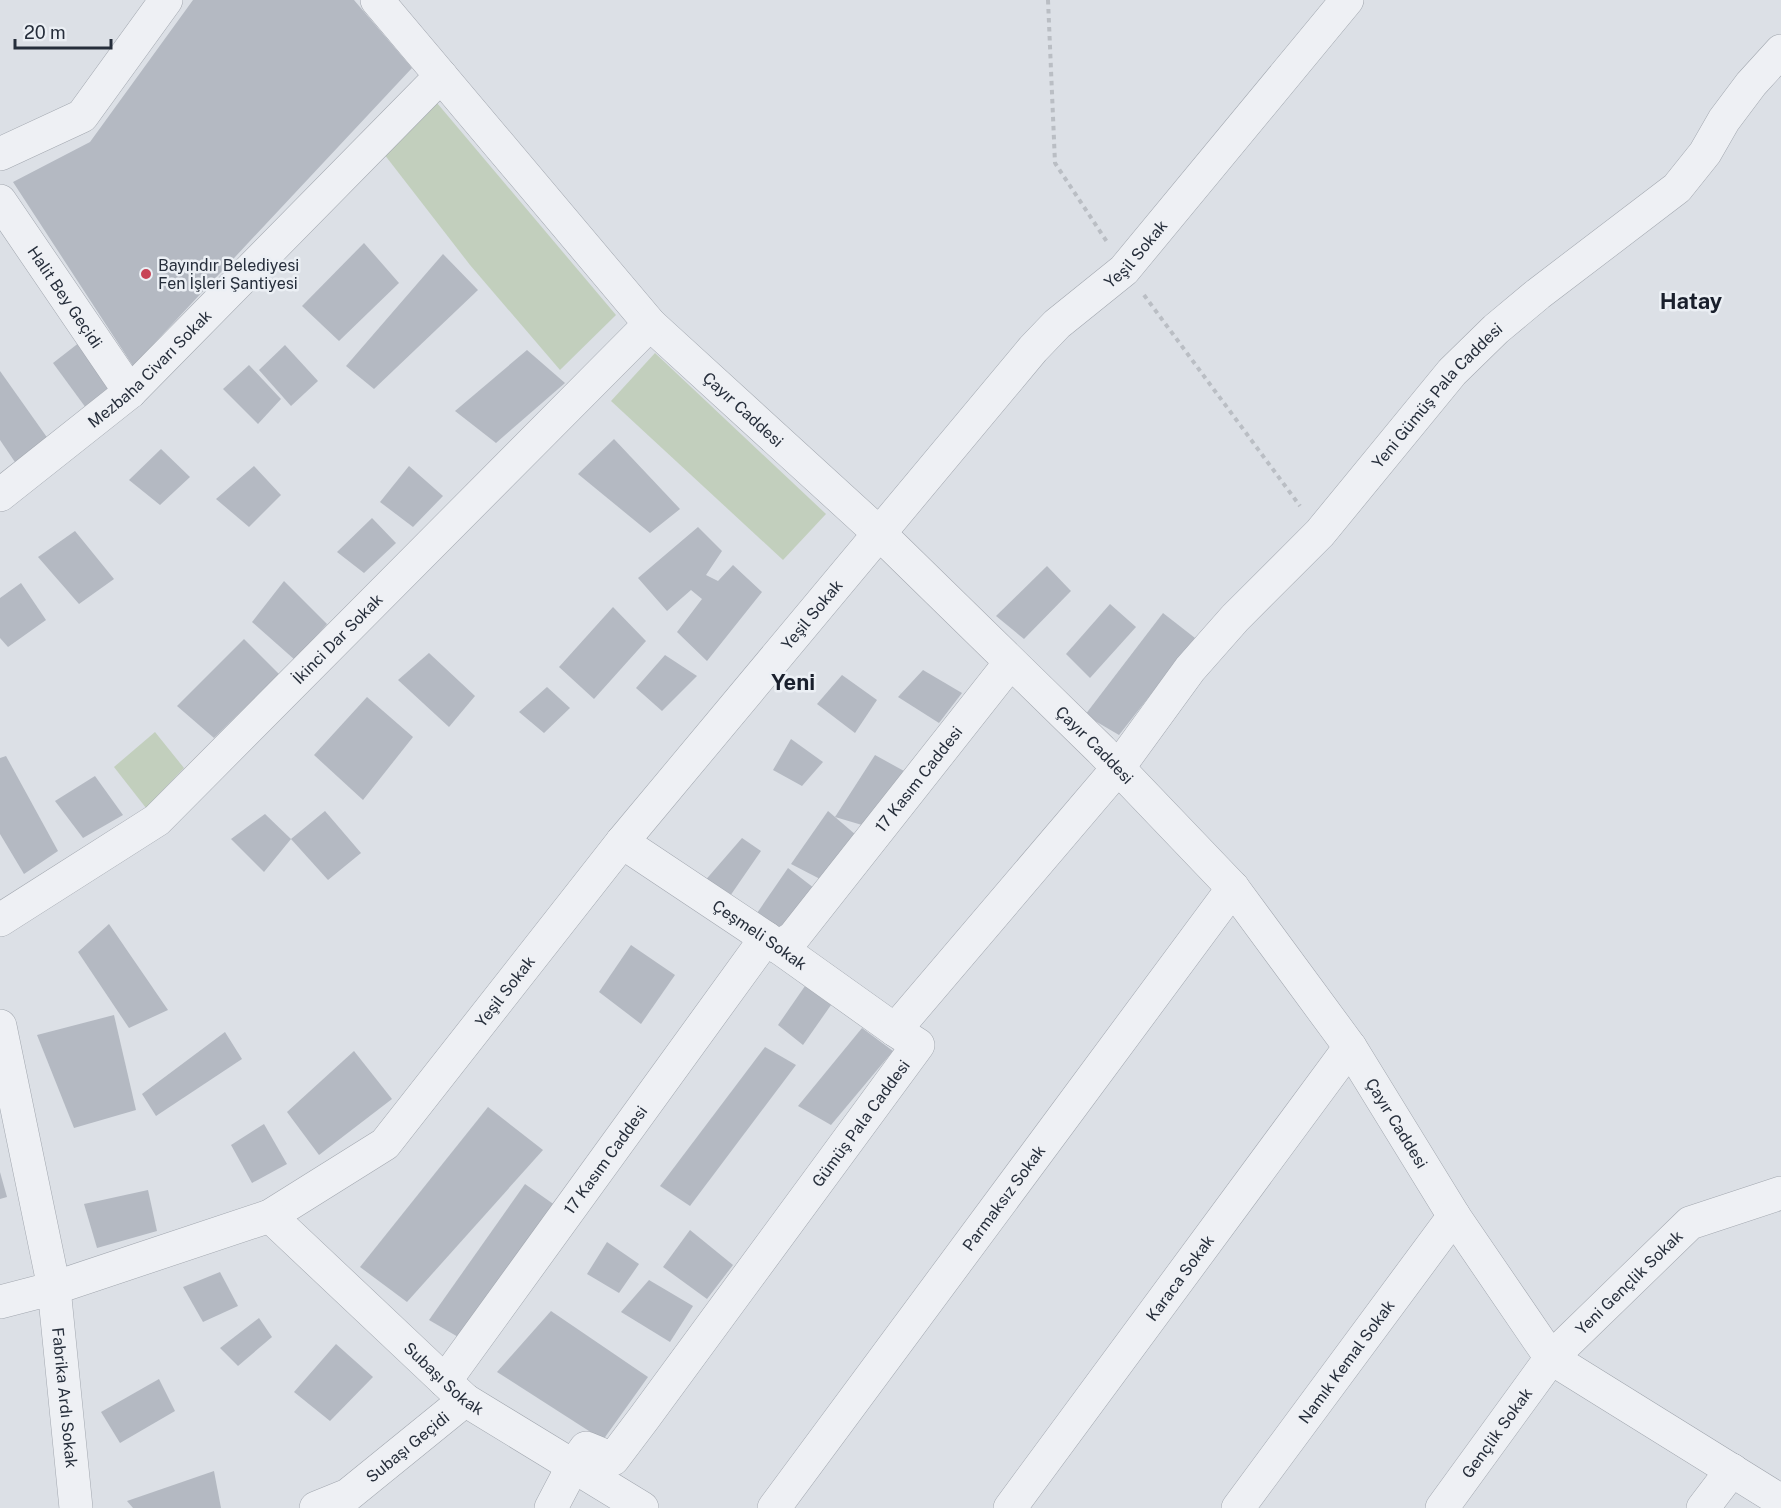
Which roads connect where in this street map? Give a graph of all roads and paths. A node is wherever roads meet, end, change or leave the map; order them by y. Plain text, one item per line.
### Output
1 (166, 0) edge
2 (377, 0) edge
3 (1347, 0) edge
4 (1781, 51) edge
5 (441, 76) junction
6 (0, 154) edge
7 (0, 201) edge
8 (651, 324) junction
9 (130, 392) junction
10 (0, 495) edge
11 (881, 535) junction
12 (1010, 663) junction
13 (1118, 768) junction
14 (622, 842) junction
15 (1233, 888) junction
16 (0, 920) edge
17 (772, 942) junction
18 (0, 1026) edge
19 (896, 1030) junction
20 (1350, 1047) junction
21 (1781, 1193) edge
22 (270, 1216) junction
23 (1454, 1216) junction
24 (54, 1288) junction
25 (0, 1302) edge
26 (1551, 1358) junction
27 (455, 1391) junction
28 (573, 1466) junction
29 (1732, 1470) junction
30 (1781, 1501) edge
31 (76, 1508) edge
32 (316, 1508) edge
33 (551, 1508) edge
34 (642, 1508) edge
35 (774, 1508) edge
36 (1010, 1508) edge
37 (1238, 1508) edge
38 (1442, 1508) edge
39 (1703, 1508) edge

1 - 6 street
2 - 5 street, Çayır Caddesi
3 - 11 street, Yeşil Sokak
4 - 13 street, Yeni Gümüş Pala Caddesi
5 - 8 street, Çayır Caddesi
5 - 9 street, Mezbaha Civarı Sokak
7 - 9 street, Halit Bey Geçidi
8 - 11 street, Çayır Caddesi
8 - 16 street, İkinci Dar Sokak
9 - 10 street, Mezbaha Civarı Sokak
11 - 12 street, Çayır Caddesi
11 - 14 street, Yeşil Sokak
12 - 13 street, Çayır Caddesi
12 - 17 street, 17 Kasım Caddesi
13 - 15 street, Çayır Caddesi
13 - 19 street
14 - 17 street, Çeşmeli Sokak
14 - 22 street, Yeşil Sokak
15 - 20 street, Çayır Caddesi
15 - 35 street, Parmaksız Sokak
17 - 19 street, Çeşmeli Sokak
17 - 27 street, 17 Kasım Caddesi
18 - 24 street, Fabrika Ardı Sokak
19 - 28 street, Gümüş Pala Caddesi
20 - 23 street, Çayır Caddesi
20 - 36 street, Karaca Sokak
21 - 26 street, Yeni Gençlik Sokak
22 - 24 street, Yeşil Sokak
22 - 27 street, Subaşı Sokak
23 - 26 street, Çayır Caddesi
23 - 37 street, Namık Kemal Sokak
24 - 25 street, Yeşil Sokak
24 - 31 street, Fabrika Ardı Sokak
26 - 29 street, Çayır Caddesi
26 - 38 street, Gençlik Sokak
27 - 28 street, Subaşı Sokak
27 - 32 street, Subaşı Geçidi
28 - 33 street
28 - 34 street, Subaşı Sokak
29 - 30 street, Çayır Caddesi
29 - 39 street

